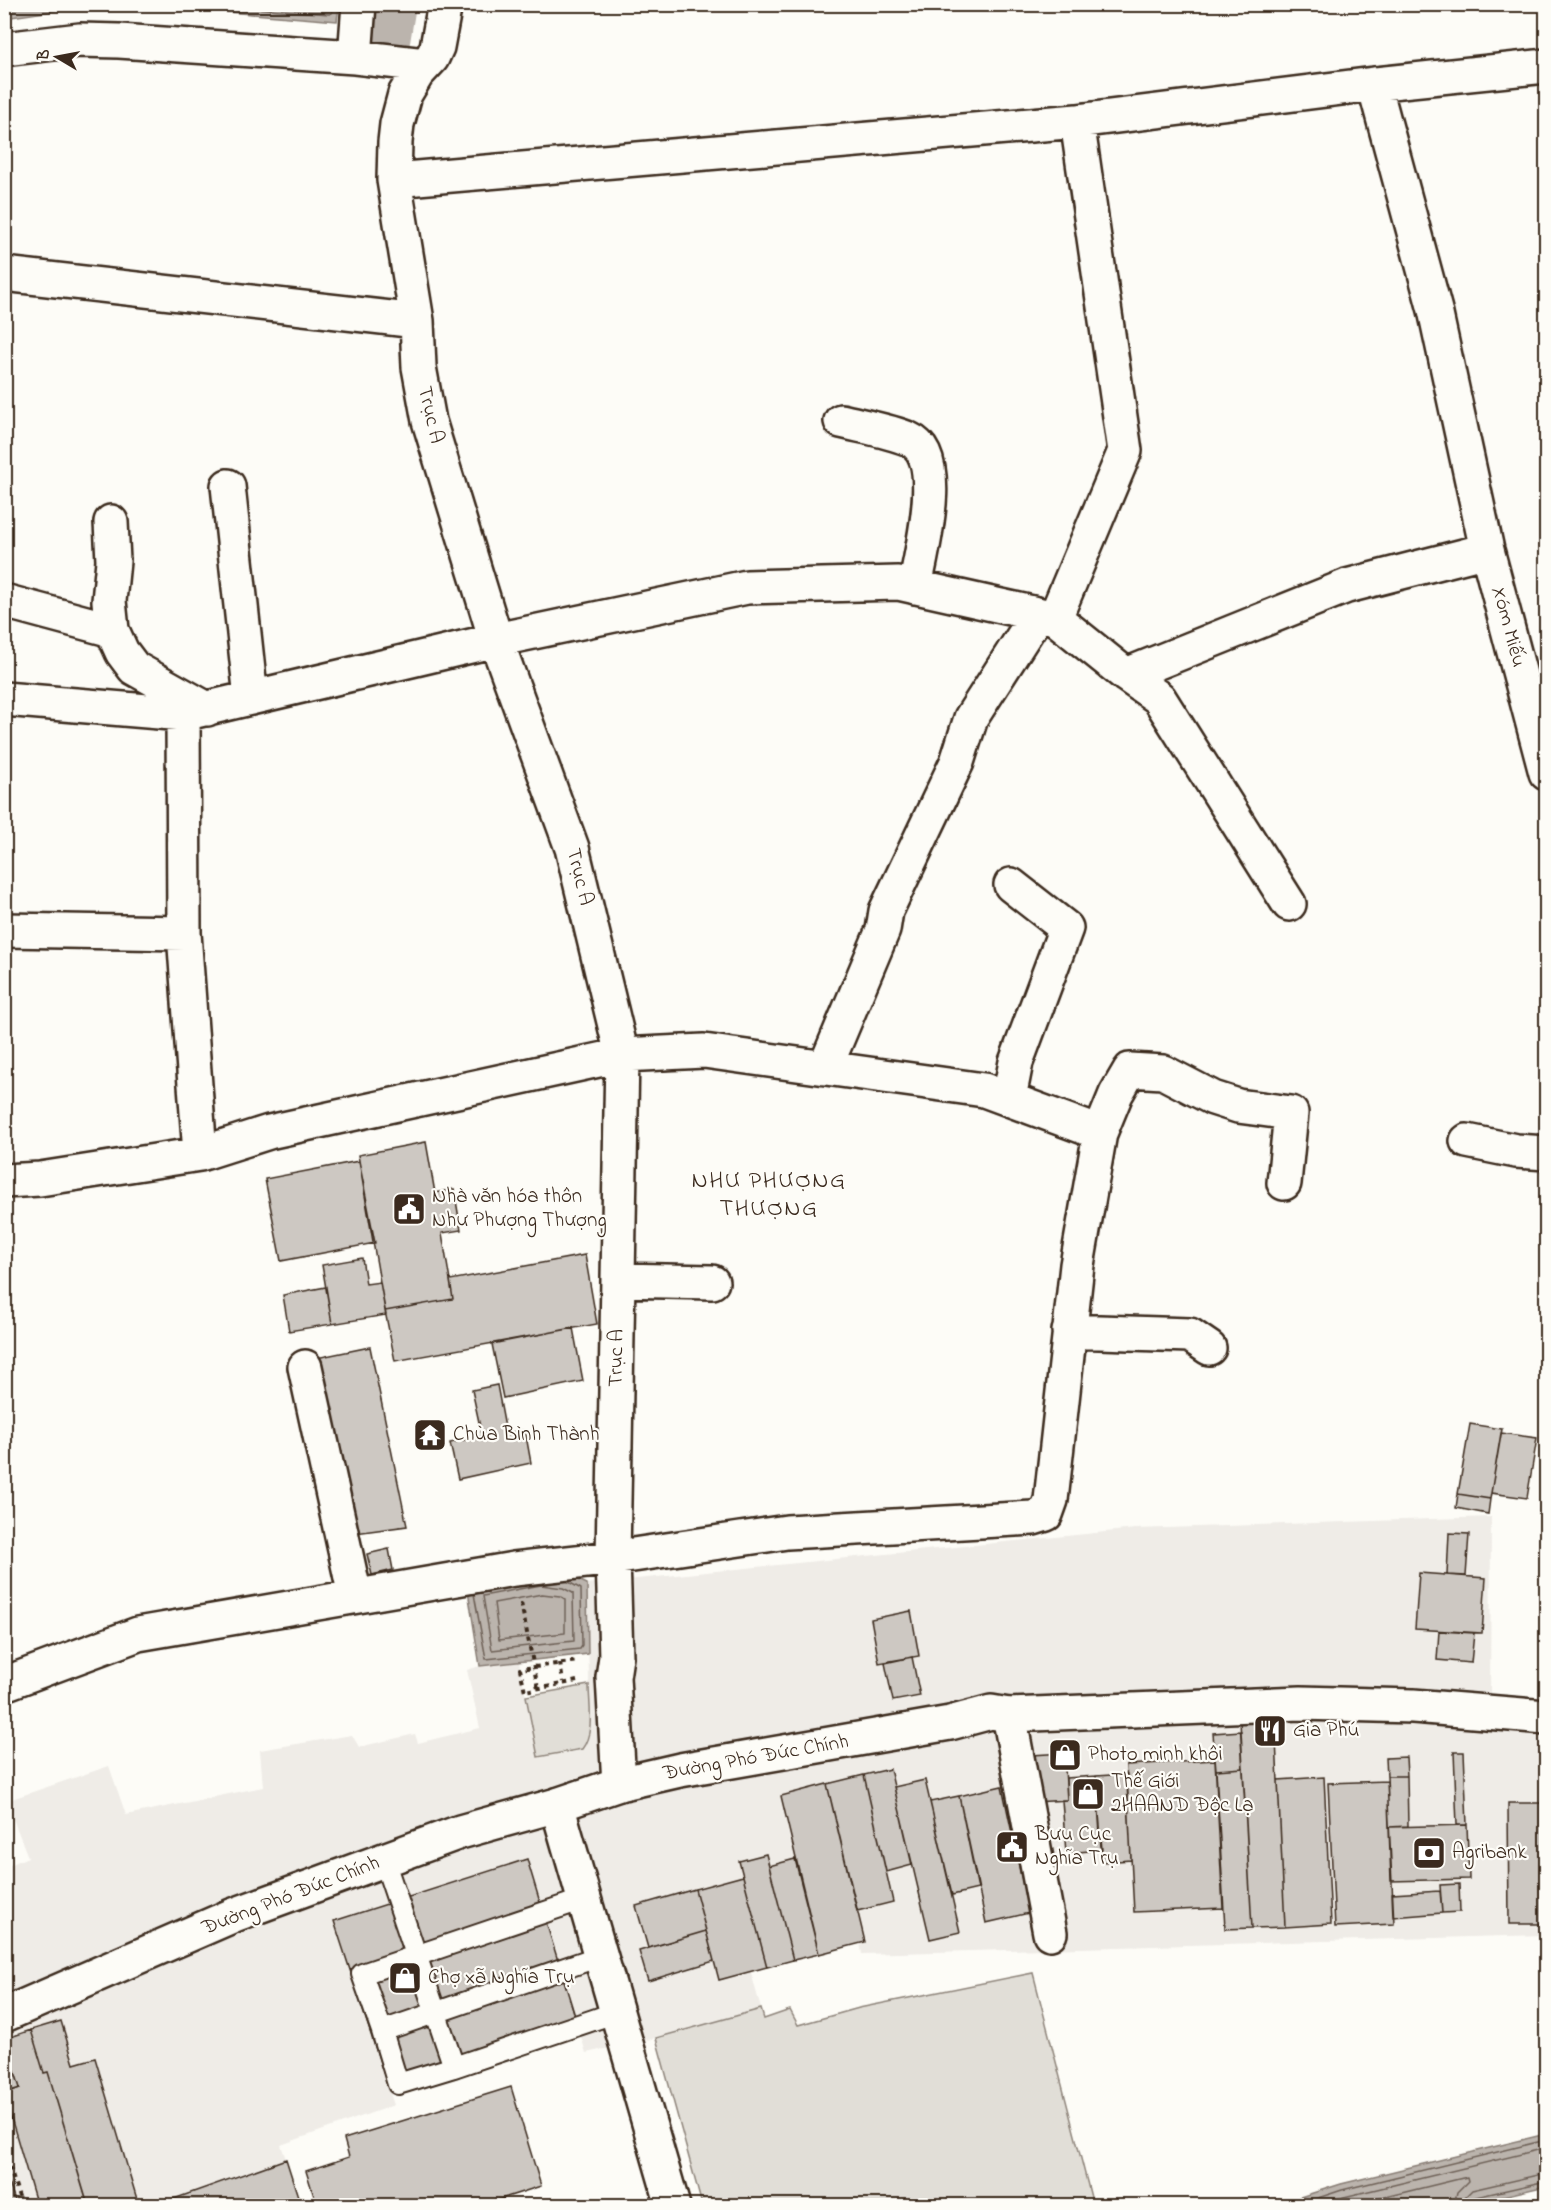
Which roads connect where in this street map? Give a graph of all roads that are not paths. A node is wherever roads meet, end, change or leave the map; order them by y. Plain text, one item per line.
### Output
1 (359, 4) edge
2 (445, 4) edge
3 (4, 49) edge
4 (355, 57) junction
5 (425, 65) junction
6 (1546, 66) edge
7 (1374, 84) junction
8 (1077, 120) junction
9 (394, 180) junction
10 (4, 273) edge
11 (417, 321) junction
12 (841, 421) dead end
13 (228, 486) dead end
14 (111, 522) dead end
15 (1487, 550) junction
16 (915, 587) junction
17 (4, 601) edge
18 (1046, 616) junction
19 (112, 630) junction
20 (496, 640) junction
21 (1126, 675) junction
22 (251, 698) junction
23 (4, 699) edge
24 (195, 711) junction
25 (1546, 773) edge
26 (1011, 885) dead end
27 (1289, 904) dead end
28 (4, 930) edge
29 (184, 933) junction
30 (622, 1055) junction
31 (825, 1068) junction
32 (1009, 1098) junction
33 (1100, 1133) junction
34 (1467, 1141) dead end
35 (1546, 1153) edge
36 (200, 1154) junction
37 (4, 1181) edge
38 (1284, 1183) dead end
39 (619, 1280) junction
40 (712, 1282) dead end
41 (1070, 1331) junction
42 (1209, 1348) dead end
43 (305, 1367) dead end
44 (613, 1558) junction
45 (355, 1596) junction
46 (4, 1684) edge
47 (1009, 1715) junction
48 (1546, 1717) edge
49 (619, 1784) junction
50 (557, 1805) junction
51 (384, 1860) junction
52 (584, 1899) junction
53 (1050, 1933) dead end
54 (417, 1955) junction
55 (600, 1956) junction
56 (436, 2012) junction
57 (617, 2012) junction
58 (4, 2015) edge
59 (382, 2031) junction
60 (454, 2067) junction
61 (673, 2205) edge

1 - 4 street
2 - 5 street, Trục A
3 - 4 street
4 - 5 street
5 - 9 street, Trục A
6 - 7 street
7 - 8 street
7 - 15 street, Xóm Miếu
8 - 9 street
8 - 18 street
9 - 11 street, Trục A
10 - 11 street
11 - 20 street, Trục A
12 - 16 street
13 - 22 street
14 - 19 street
15 - 21 street
15 - 25 street, Xóm Miếu
16 - 18 street
16 - 20 street
17 - 19 street
18 - 21 street
18 - 31 street
19 - 24 street
20 - 22 street
20 - 30 street, Trục A
21 - 27 street
22 - 24 street
23 - 24 street
24 - 29 street
26 - 32 street
28 - 29 street
29 - 36 street
30 - 31 street
30 - 36 street
30 - 39 street, Trục A
31 - 32 street
32 - 33 street
33 - 38 street
33 - 41 street
34 - 35 street
36 - 37 street
39 - 40 street
39 - 44 street, Trục A
41 - 42 street
41 - 44 street
43 - 45 street
44 - 45 street
44 - 49 street, Trục A
45 - 46 street
47 - 48 street, Đường Phó Đức Chính
47 - 49 street, Đường Phó Đức Chính
47 - 53 street
49 - 50 street, Đường Phó Đức Chính
50 - 51 street, Đường Phó Đức Chính
50 - 52 street
51 - 54 lane
51 - 58 street, Đường Phó Đức Chính
52 - 54 lane
52 - 55 street
54 - 56 lane
54 - 59 lane
55 - 56 lane
55 - 57 street
56 - 59 lane
56 - 60 lane
57 - 60 lane
57 - 61 street
59 - 60 lane

